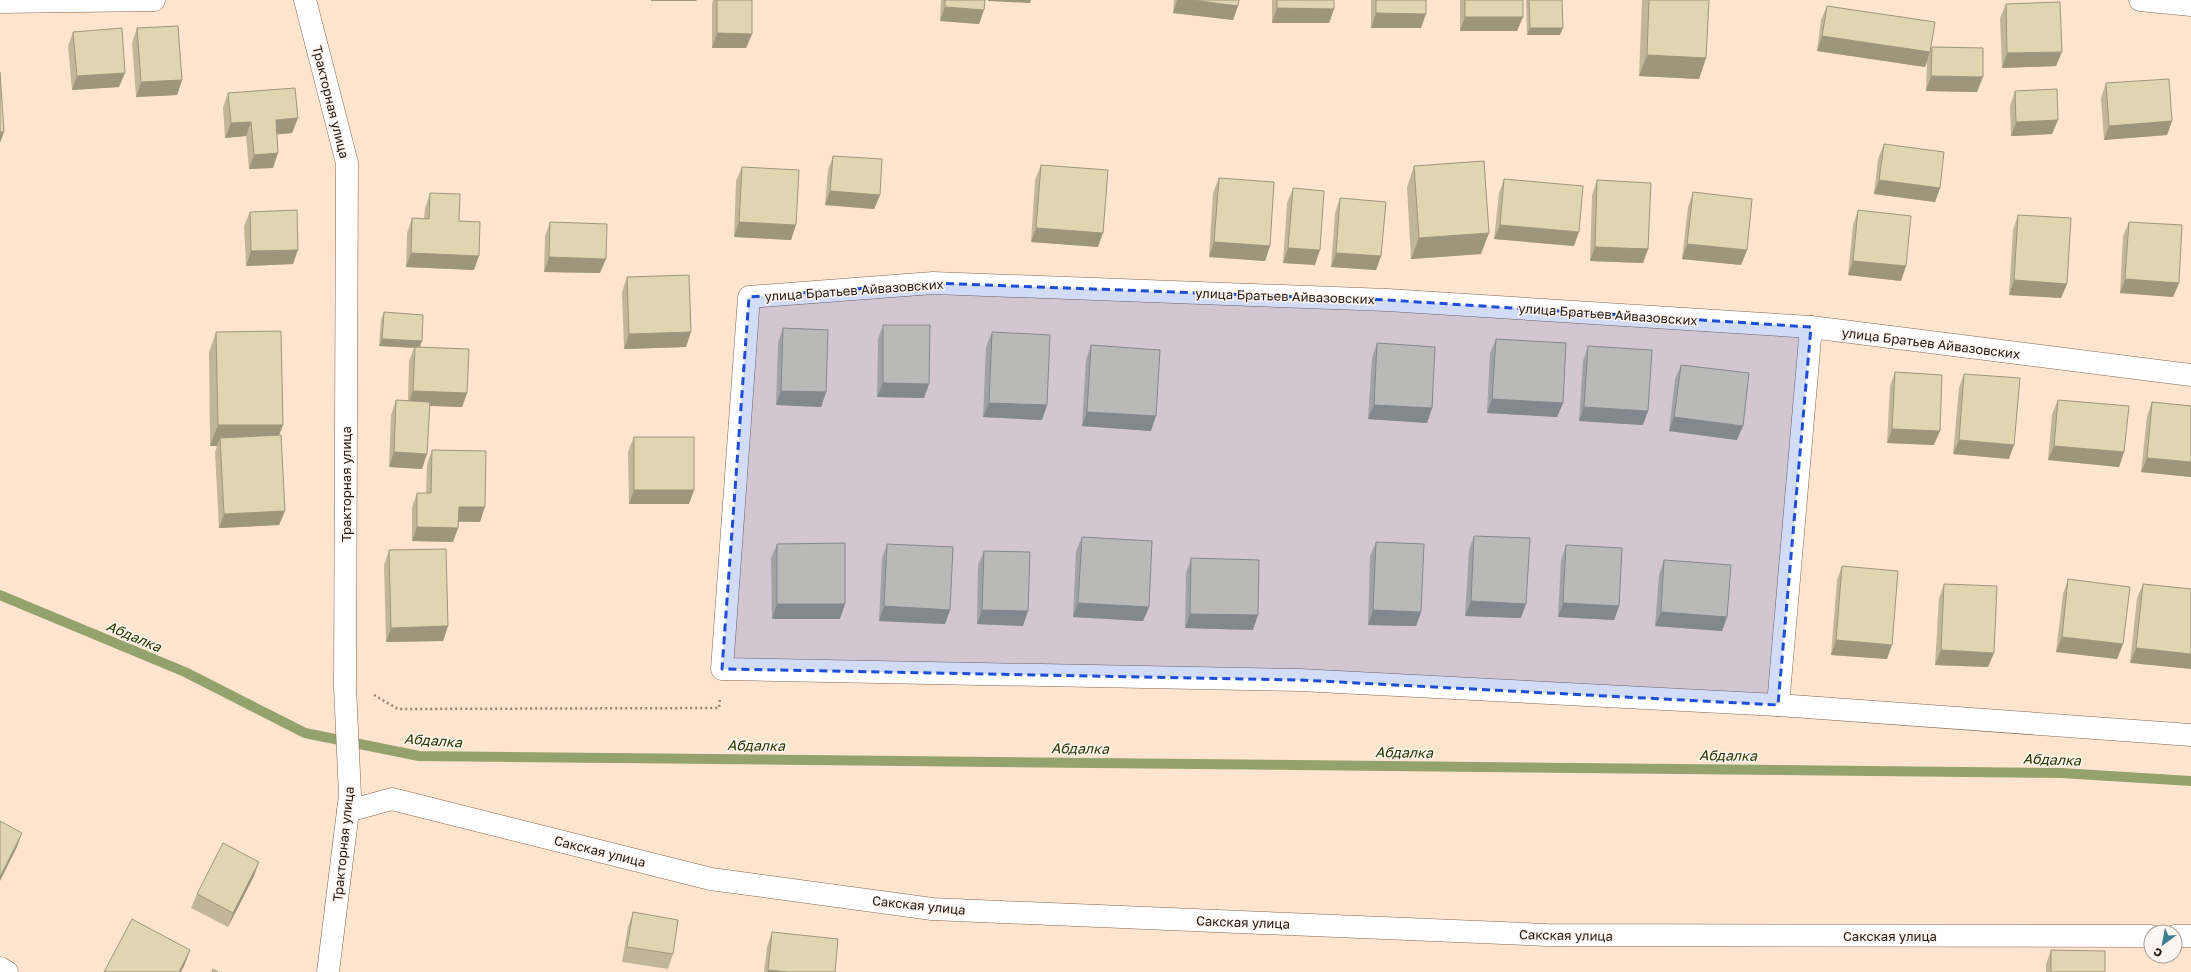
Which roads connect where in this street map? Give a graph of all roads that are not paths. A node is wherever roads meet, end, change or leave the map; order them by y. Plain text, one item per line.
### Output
1 (154, 0) edge
2 (306, 0) edge
3 (2140, 0) edge
4 (0, 2) edge
5 (2191, 5) edge
6 (1812, 327) junction
7 (2191, 375) edge
8 (1778, 705) junction
9 (2191, 735) edge
10 (349, 803) junction
11 (2143, 936) edge
12 (0, 968) edge
13 (7, 972) edge
14 (328, 972) edge

1 - 4 street
2 - 10 street, Тракторная улица
3 - 5 street
6 - 7 street, улица Братьев Айвазовских
6 - 8 street
6 - 8 street, улица Братьев Айвазовских
8 - 9 street
10 - 11 street, Сакская улица
10 - 14 street, Тракторная улица
12 - 13 street

